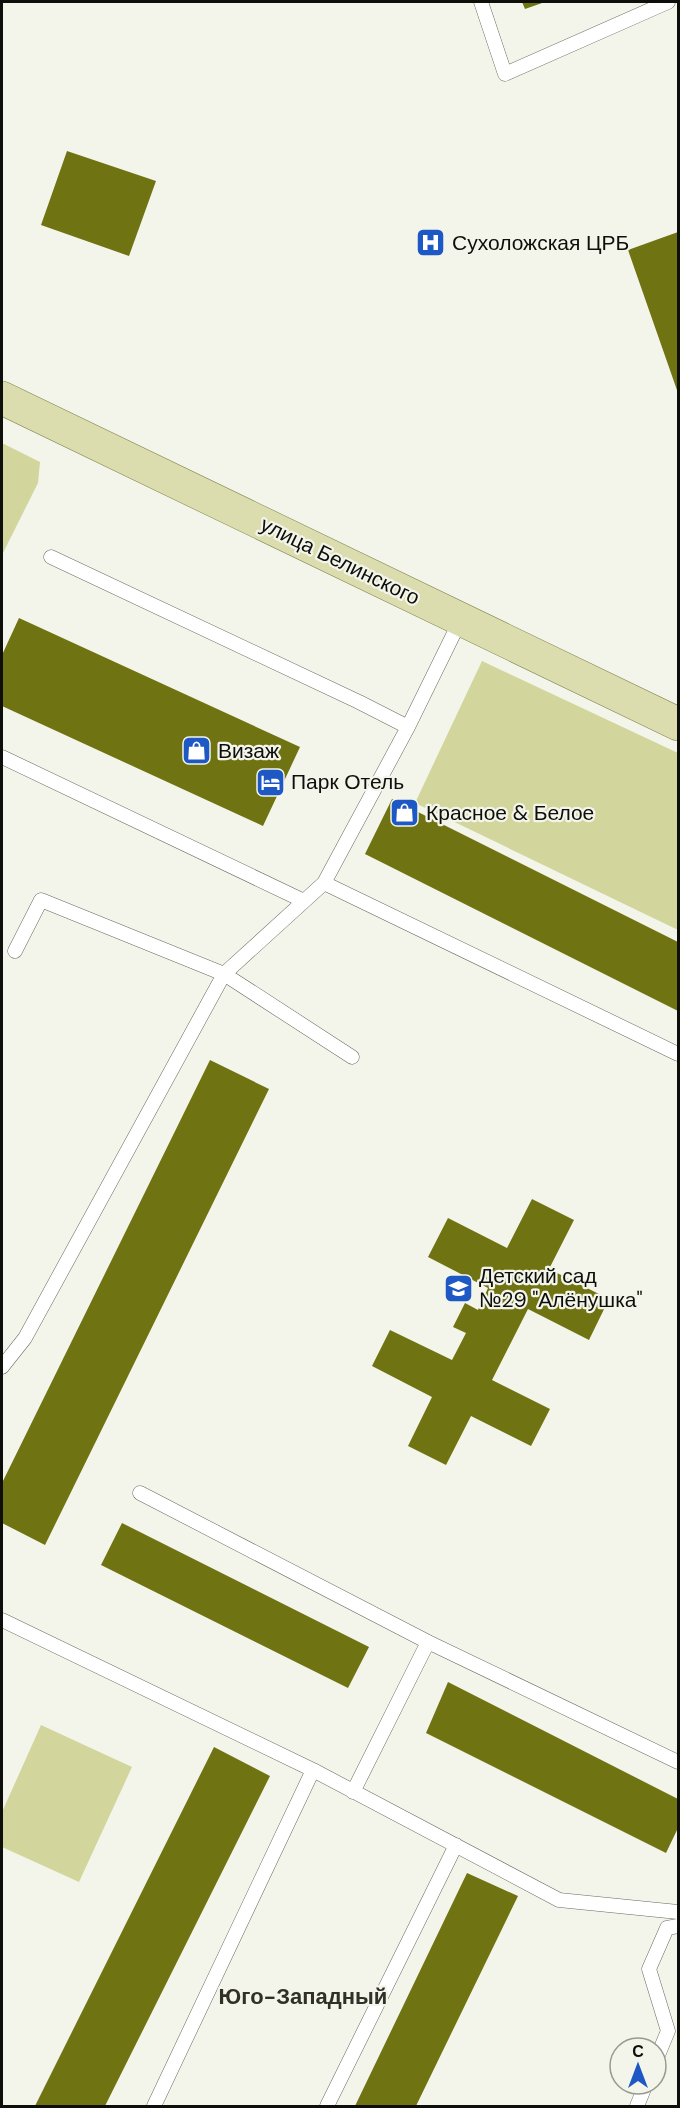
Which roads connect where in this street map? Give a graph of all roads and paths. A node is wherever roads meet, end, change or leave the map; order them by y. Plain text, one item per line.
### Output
1 (482, 2) edge
2 (668, 2) edge
3 (2, 398) edge
4 (51, 557) dead end
5 (461, 619) junction
6 (678, 724) edge
7 (408, 727) junction
8 (2, 757) edge
9 (324, 883) junction
10 (304, 901) junction
11 (15, 951) dead end
12 (224, 975) junction
13 (678, 1054) edge
14 (352, 1057) dead end
15 (2, 1367) edge
16 (140, 1493) dead end
17 (2, 1620) edge
18 (428, 1642) junction
19 (678, 1762) edge
20 (313, 1770) junction
21 (353, 1792) junction
22 (456, 1845) junction
23 (678, 1912) edge
24 (678, 1926) edge
25 (666, 2036) edge
26 (154, 2106) edge
27 (327, 2106) edge

1 - 2 lane
3 - 5 main road, улица Белинского
4 - 7 lane
5 - 6 main road, улица Белинского
5 - 7 lane
7 - 9 lane
8 - 10 lane
9 - 10 lane
9 - 13 lane
10 - 12 lane
11 - 12 lane
12 - 14 lane
12 - 15 lane
16 - 18 lane
17 - 20 lane
18 - 19 lane
18 - 21 lane
20 - 21 lane
20 - 26 lane
21 - 22 lane
22 - 23 lane
22 - 27 lane
24 - 25 lane

